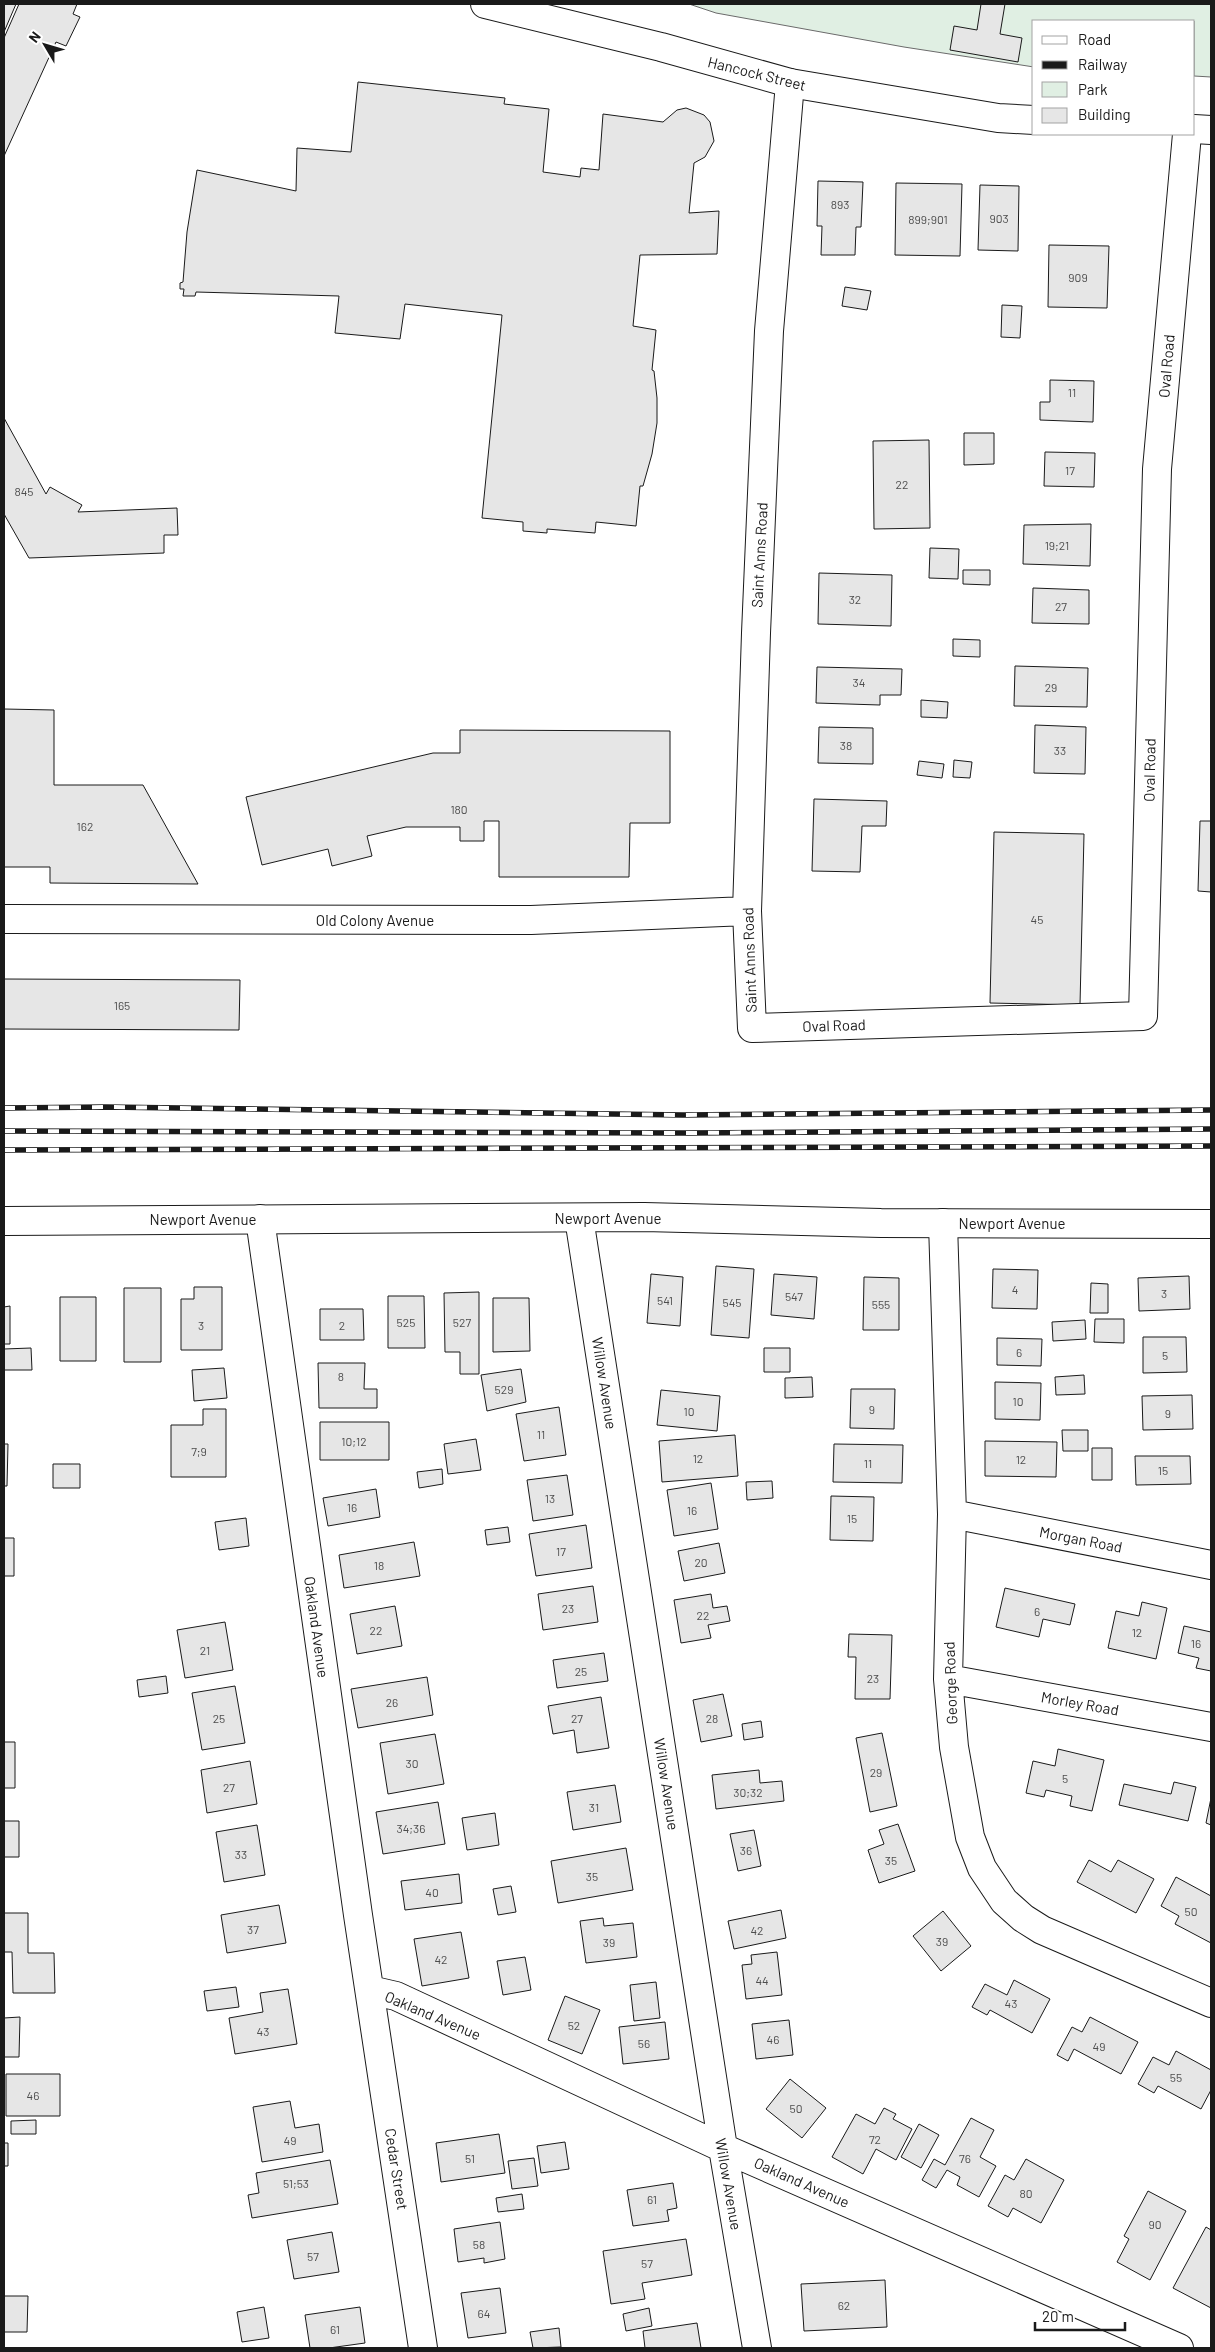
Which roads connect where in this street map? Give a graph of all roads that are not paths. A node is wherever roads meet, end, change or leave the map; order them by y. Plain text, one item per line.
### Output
1 (485, 4) edge
2 (790, 83) junction
3 (1032, 120) edge
4 (1195, 129) edge
5 (1211, 130) edge
6 (1187, 135) edge
7 (747, 912) junction
8 (4, 919) edge
9 (752, 1028) joint
10 (579, 1218) junction
11 (260, 1219) junction
12 (4, 1221) edge
13 (943, 1223) junction
14 (1211, 1224) edge
15 (952, 1514) junction
16 (1211, 1565) edge
17 (948, 1679) junction
18 (1211, 1727) edge
19 (370, 1990) junction
20 (1211, 2003) edge
21 (723, 2148) junction
22 (424, 2348) edge
23 (757, 2348) edge
24 (1179, 2348) edge

1 - 2 street, Hancock Street
2 - 3 street, Hancock Street
2 - 7 street, Saint Anns Road
4 - 5 street
6 - 9 street, Oval Road
7 - 8 street, Old Colony Avenue
7 - 9 street, Saint Anns Road
10 - 11 street, Newport Avenue
10 - 13 street, Newport Avenue
10 - 21 street, Willow Avenue
11 - 12 street, Newport Avenue
11 - 19 street, Oakland Avenue
13 - 14 street, Newport Avenue
13 - 15 street, George Road
15 - 16 street, Morgan Road
15 - 17 street, George Road
17 - 18 street, Morley Road
17 - 20 street, George Road
19 - 21 street, Oakland Avenue
19 - 22 street, Cedar Street
21 - 23 street, Willow Avenue
21 - 24 street, Oakland Avenue

